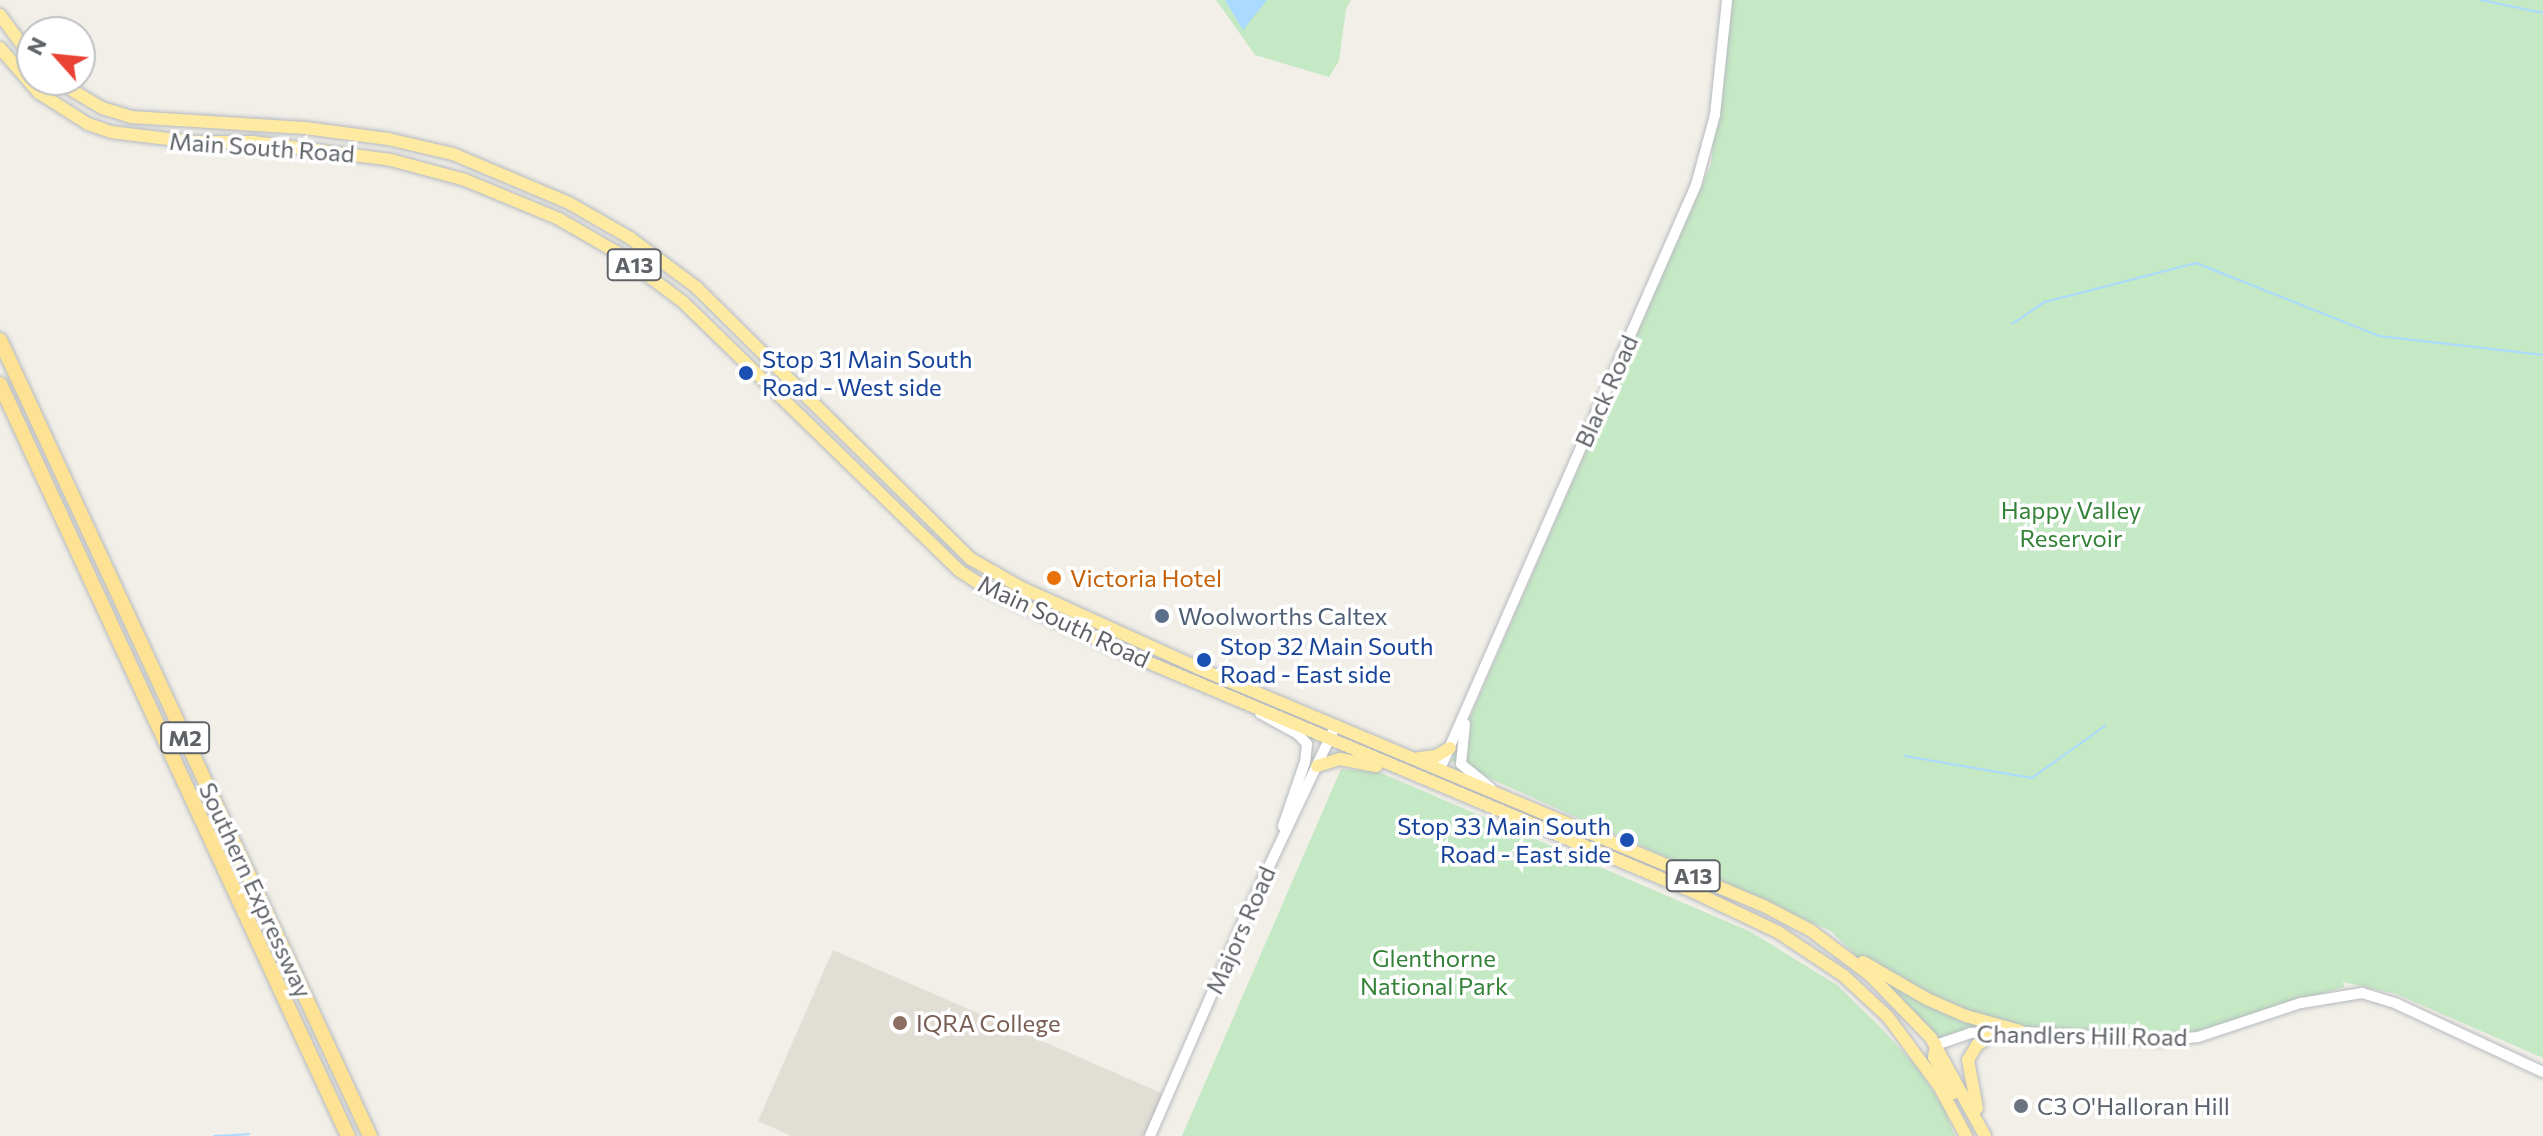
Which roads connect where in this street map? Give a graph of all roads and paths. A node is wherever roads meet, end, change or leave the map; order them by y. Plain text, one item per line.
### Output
1 (1727, 0) edge
2 (0, 15) edge
3 (16, 36) edge
4 (0, 48) edge
5 (81, 96) edge
6 (696, 287) junction
7 (683, 302) junction
8 (0, 340) edge
9 (0, 384) edge
10 (997, 575) junction
11 (1057, 622) junction
12 (1247, 703) junction
13 (1467, 710) junction
14 (1336, 725) junction
15 (1330, 738) junction
16 (1450, 748) junction
17 (1416, 759) junction
18 (1317, 766) junction
19 (1440, 769) junction
20 (1414, 775) junction
21 (1434, 783) junction
22 (1498, 794) junction
23 (1277, 848) junction
24 (1832, 945) junction
25 (1997, 1031) junction
26 (2020, 1031) junction
27 (1936, 1045) junction
28 (1915, 1049) junction
29 (2543, 1072) edge
30 (1979, 1123) junction
31 (348, 1136) edge
32 (370, 1136) edge
33 (1150, 1136) edge
34 (1967, 1136) edge
35 (1985, 1136) edge

1 - 13 main road, Black Road
2 - 3 highway
4 - 7 highway, Main South Road / A13
5 - 6 highway, Main South Road / A13
6 - 7 highway
6 - 10 highway, Main South Road / A13
7 - 11 highway, Main South Road / A13
8 - 32 highway, Southern Expressway / M2
9 - 31 highway, Southern Expressway / M2
10 - 11 highway
10 - 14 highway, Main South Road / A13
11 - 12 highway, Main South Road / A13
12 - 15 highway, Main South Road / A13
12 - 23 main road, A13
13 - 16 main road, Black Road
13 - 22 main road, A13
14 - 15 main road, Majors Road
14 - 17 highway, Main South Road / A13
15 - 18 main road, Majors Road
15 - 20 highway, Main South Road / A13
16 - 17 highway
16 - 19 main road, Black Road
17 - 19 highway, Main South Road / A13
18 - 20 highway, A13
18 - 23 main road, Majors Road
19 - 21 highway
19 - 22 highway, Main South Road / A13
20 - 21 highway, Main South Road / A13
21 - 28 highway, Main South Road / A13
22 - 24 highway, Main South Road / A13
23 - 33 main road, Majors Road
24 - 26 highway
24 - 27 highway, Main South Road / A13
25 - 26 main road, Chandlers Hill Road
25 - 27 main road, Chandlers Hill Road
25 - 30 highway
26 - 29 main road, Chandlers Hill Road
27 - 28 highway
27 - 30 highway, Main South Road / A13
27 - 34 highway
28 - 34 highway, Main South Road / A13
30 - 35 highway, Main South Road / A13

